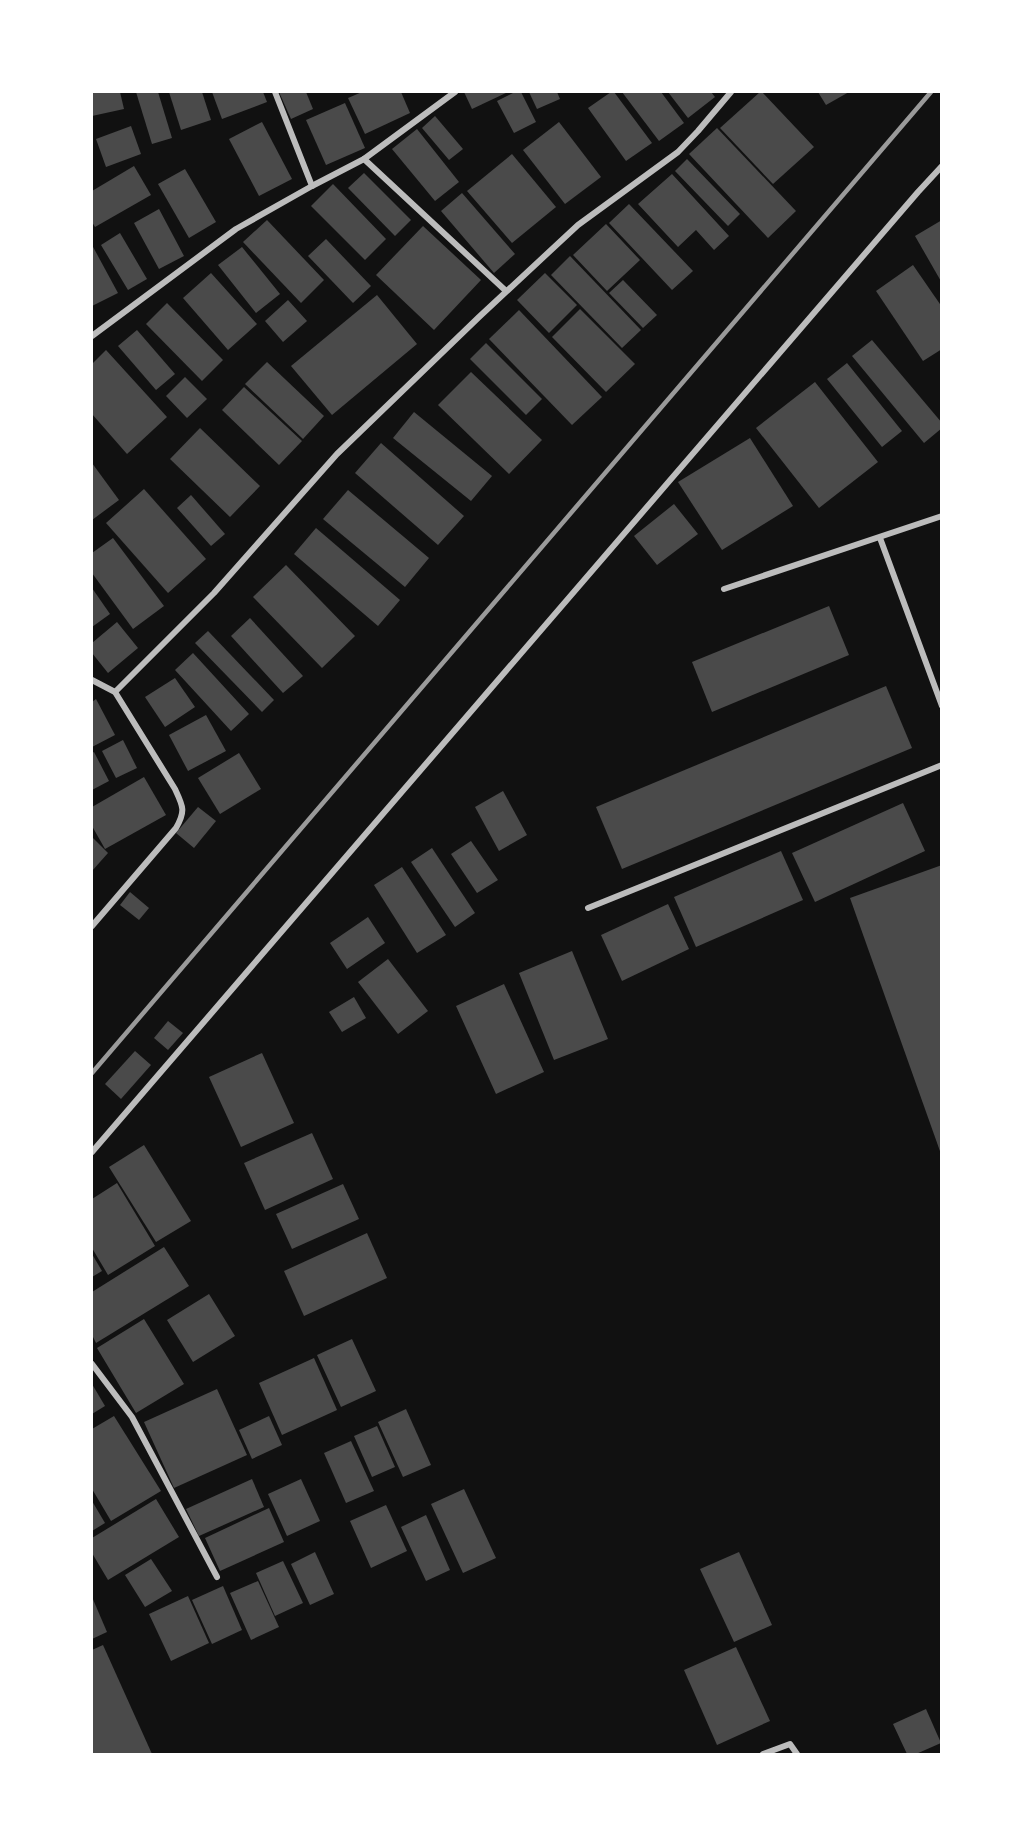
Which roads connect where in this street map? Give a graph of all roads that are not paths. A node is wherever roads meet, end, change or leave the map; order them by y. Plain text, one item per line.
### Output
1 (275, 92) edge
2 (455, 92) edge
3 (731, 92) edge
4 (364, 159) junction
5 (942, 166) edge
6 (312, 186) junction
7 (506, 291) junction
8 (92, 336) edge
9 (942, 516) edge
10 (880, 537) junction
11 (724, 589) dead end
12 (92, 680) edge
13 (115, 692) junction
14 (942, 706) edge
15 (942, 765) edge
16 (588, 908) dead end
17 (92, 926) edge
18 (92, 1152) edge
19 (92, 1364) edge
20 (217, 1577) dead end
21 (763, 1755) edge
22 (797, 1755) edge

1 - 6 street
2 - 4 street
3 - 7 street
4 - 6 street
4 - 7 street
5 - 18 street
6 - 8 street
7 - 13 street
9 - 10 street
10 - 11 street
10 - 14 street
12 - 13 street
13 - 17 street
15 - 16 street
19 - 20 street
21 - 22 street

